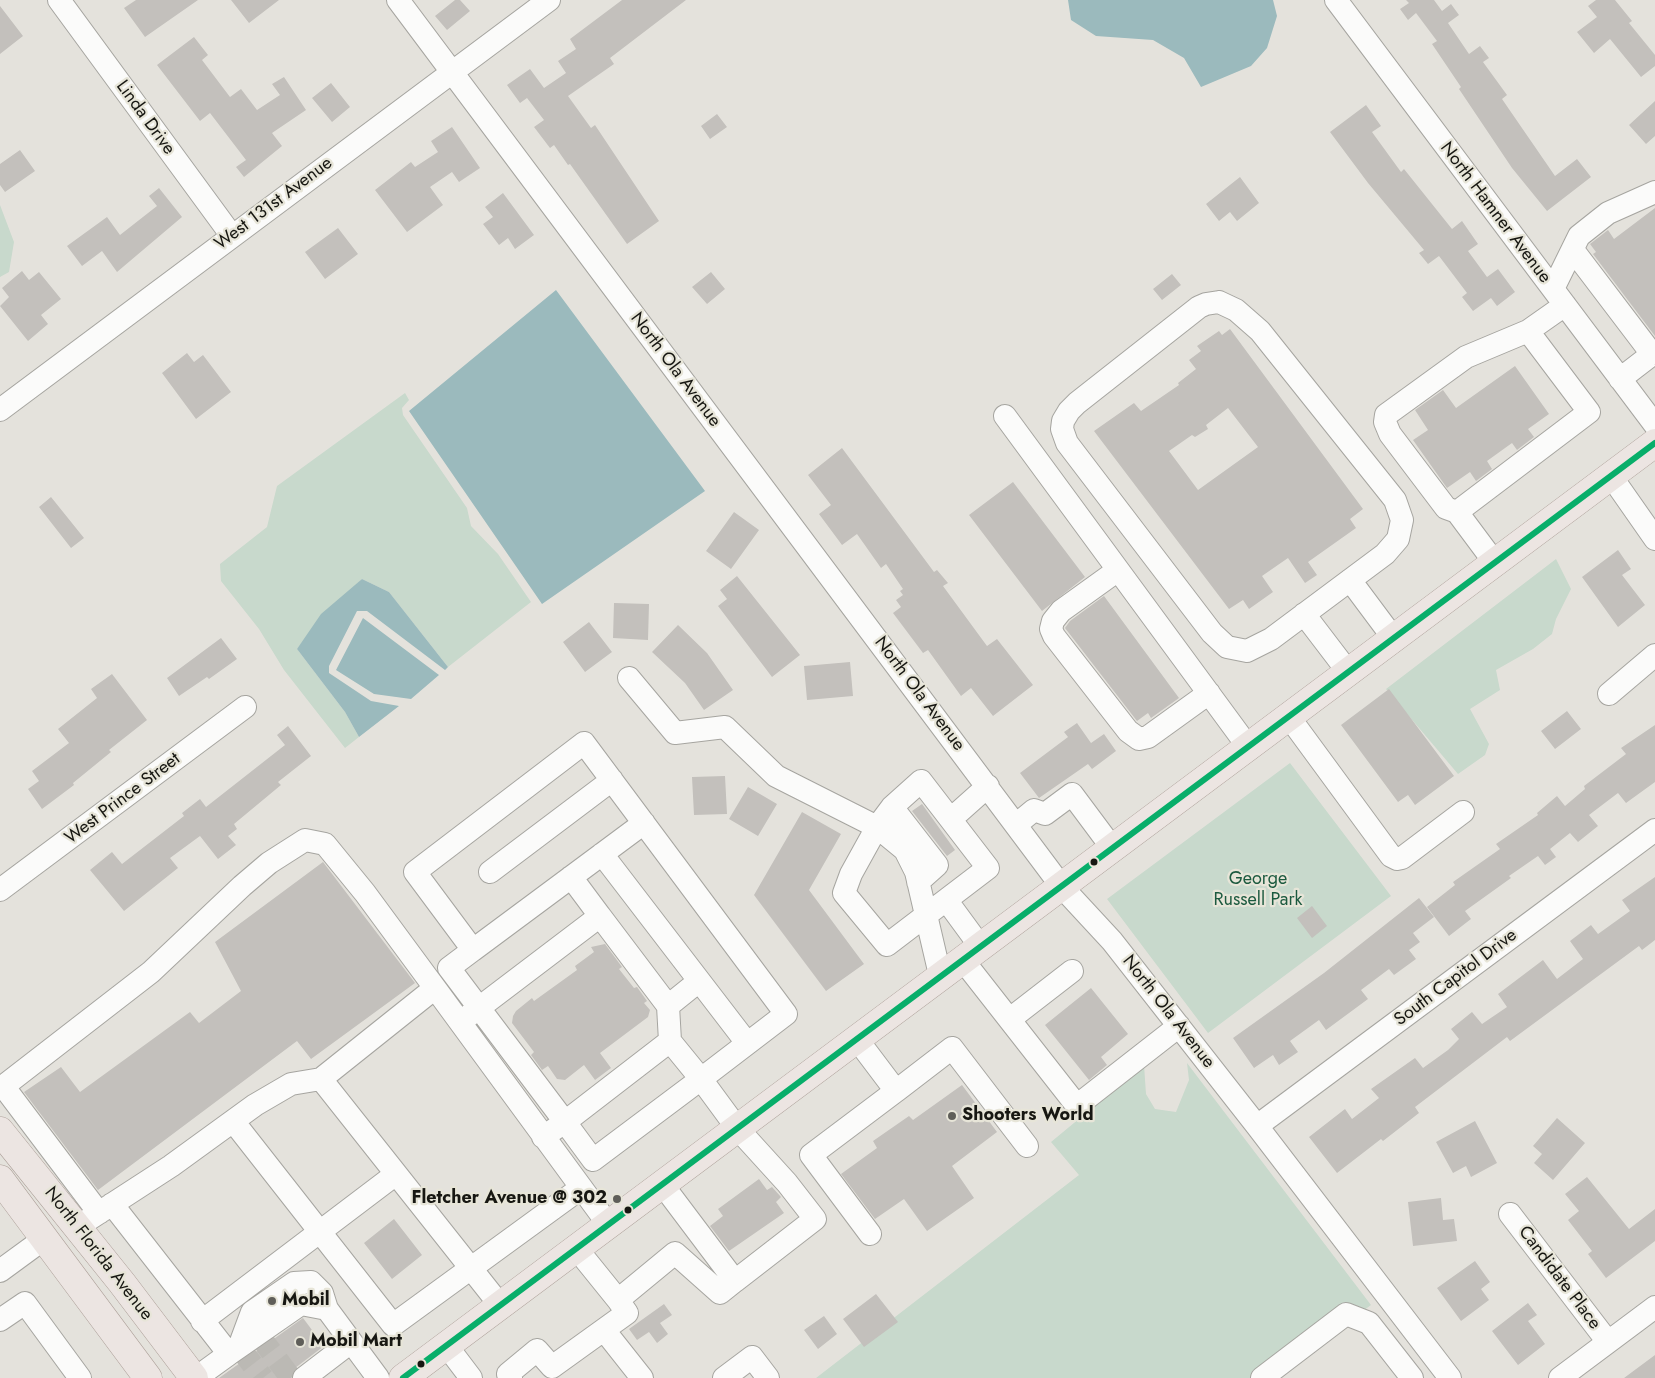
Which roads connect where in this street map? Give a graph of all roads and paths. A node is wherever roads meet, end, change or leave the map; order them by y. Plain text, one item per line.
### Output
1 (59, 0) edge
2 (398, 0) edge
3 (549, 0) edge
4 (1336, 0) edge
5 (452, 72) junction
6 (1655, 192) edge
7 (232, 236) junction
8 (1573, 250) junction
9 (1559, 297) junction
10 (1528, 332) junction
11 (1654, 353) edge
12 (1620, 379) junction
13 (0, 410) edge
14 (1005, 416) dead end
15 (1655, 425) edge
16 (1655, 443) edge
17 (1611, 476) junction
18 (1457, 512) junction
19 (1655, 539) edge
20 (1495, 563) junction
21 (1118, 570) junction
22 (1350, 580) junction
23 (1304, 614) junction
24 (1394, 639) junction
25 (1655, 655) edge
26 (1349, 673) junction
27 (629, 678) dead end
28 (1209, 693) junction
29 (1609, 694) dead end
30 (245, 707) dead end
31 (1289, 717) junction
32 (1249, 748) junction
33 (612, 780) junction
34 (988, 786) junction
35 (892, 807) junction
36 (1463, 812) dead end
37 (951, 819) junction
38 (644, 823) junction
39 (1017, 824) junction
40 (877, 827) junction
41 (1655, 830) edge
42 (1113, 849) junction
43 (602, 854) junction
44 (937, 865) junction
45 (490, 872) dead end
46 (571, 877) junction
47 (918, 882) junction
48 (1062, 887) junction
49 (0, 890) edge
50 (952, 897) junction
51 (600, 916) junction
52 (926, 917) junction
53 (473, 950) junction
54 (971, 953) junction
55 (1072, 971) dead end
56 (940, 975) junction
57 (699, 981) junction
58 (435, 988) junction
59 (668, 1006) junction
60 (479, 1008) junction
61 (1010, 1019) junction
62 (460, 1022) junction
63 (1179, 1026) junction
64 (856, 1038) junction
65 (670, 1040) junction
66 (747, 1043) junction
67 (321, 1079) junction
68 (700, 1079) junction
69 (2, 1088) edge
70 (896, 1091) junction
71 (233, 1121) junction
72 (564, 1122) junction
73 (1257, 1126) junction
74 (737, 1128) junction
75 (0, 1131) edge
76 (544, 1138) junction
77 (1027, 1146) dead end
78 (396, 1174) junction
79 (0, 1179) edge
80 (662, 1184) junction
81 (581, 1188) junction
82 (1510, 1214) dead end
83 (96, 1215) junction
84 (608, 1224) junction
85 (321, 1231) junction
86 (870, 1234) dead end
87 (45, 1238) junction
88 (576, 1248) junction
89 (471, 1269) junction
90 (0, 1271) edge
91 (735, 1281) junction
92 (618, 1300) junction
93 (500, 1306) junction
94 (1655, 1307) edge
95 (0, 1320) edge
96 (202, 1321) junction
97 (604, 1330) junction
98 (351, 1342) junction
99 (1608, 1342) junction
100 (446, 1345) junction
101 (216, 1366) edge
102 (507, 1377) edge
103 (80, 1378) edge
104 (148, 1378) edge
105 (304, 1378) edge
106 (378, 1378) edge
107 (403, 1378) edge
108 (471, 1378) edge
109 (642, 1378) edge
110 (724, 1378) edge
111 (768, 1378) edge
112 (1262, 1378) edge
113 (1412, 1378) edge
114 (1450, 1378) edge
115 (1560, 1378) edge

1 - 7 street, Linda Drive
2 - 5 street, North Ola Avenue
3 - 5 street, West 131st Avenue
4 - 9 street, North Hamner Avenue
5 - 7 street, West 131st Avenue
5 - 34 street, North Ola Avenue
6 - 8 street
7 - 13 street, West 131st Avenue
8 - 9 street
8 - 11 street
9 - 10 street
9 - 12 street, North Hamner Avenue
10 - 18 street
10 - 18 street
11 - 12 street
12 - 15 street, North Hamner Avenue
14 - 21 street
16 - 17 main road
17 - 19 street
17 - 20 main road
18 - 20 street
20 - 24 main road
21 - 28 street
21 - 28 street
22 - 23 street
22 - 23 street
22 - 24 street
23 - 26 street
24 - 26 main road
25 - 29 street
26 - 31 main road
27 - 40 street
28 - 32 street
30 - 49 street, West Prince Street
31 - 32 main road
31 - 36 street
32 - 42 main road
33 - 38 street
33 - 45 street
33 - 53 street
34 - 37 street
34 - 39 street, North Ola Avenue
35 - 37 street
35 - 40 street
35 - 44 street
37 - 50 street
38 - 43 street
38 - 66 street
39 - 42 street
39 - 48 street, North Ola Avenue
40 - 47 street
40 - 52 street
41 - 73 street, South Capitol Drive
42 - 48 main road
43 - 46 street
43 - 57 street
44 - 47 street
44 - 50 street
46 - 51 street
46 - 53 street
47 - 52 street
48 - 54 main road
48 - 63 street, North Ola Avenue
50 - 52 street
50 - 54 street
51 - 59 street
51 - 60 street
52 - 56 street
53 - 60 street
54 - 56 main road
54 - 61 street
55 - 61 street
56 - 64 main road
57 - 59 street
57 - 66 street
58 - 62 street
58 - 67 street
58 - 69 street
59 - 65 street
60 - 62 street
60 - 72 street
61 - 63 street
62 - 76 street
63 - 73 street, North Ola Avenue
64 - 70 street
64 - 74 main road
65 - 68 street
65 - 72 street
66 - 68 street
67 - 71 street
67 - 78 street
68 - 72 street
68 - 74 street
69 - 83 street
70 - 77 street
70 - 86 street
71 - 83 street
71 - 85 street
72 - 76 street
73 - 114 street, North Ola Avenue
74 - 80 main road
74 - 91 street
75 - 83 main road, North Florida Avenue
76 - 81 street
78 - 85 street
78 - 89 street
79 - 87 main road, North Florida Avenue
80 - 84 main road
80 - 91 street
81 - 84 street
81 - 89 street
82 - 99 street, Candidate Place
83 - 96 street
83 - 101 main road, North Florida Avenue
84 - 88 main road
85 - 89 street
85 - 96 street
87 - 90 street
87 - 104 main road, North Florida Avenue
88 - 92 street
88 - 93 main road
89 - 93 street
91 - 92 street
92 - 97 street
93 - 100 main road
94 - 99 street
95 - 103 street
96 - 101 street
97 - 102 street
97 - 109 street
98 - 101 street
98 - 105 street
98 - 106 street
99 - 115 street
100 - 107 main road
100 - 108 street
110 - 111 street
112 - 113 street

